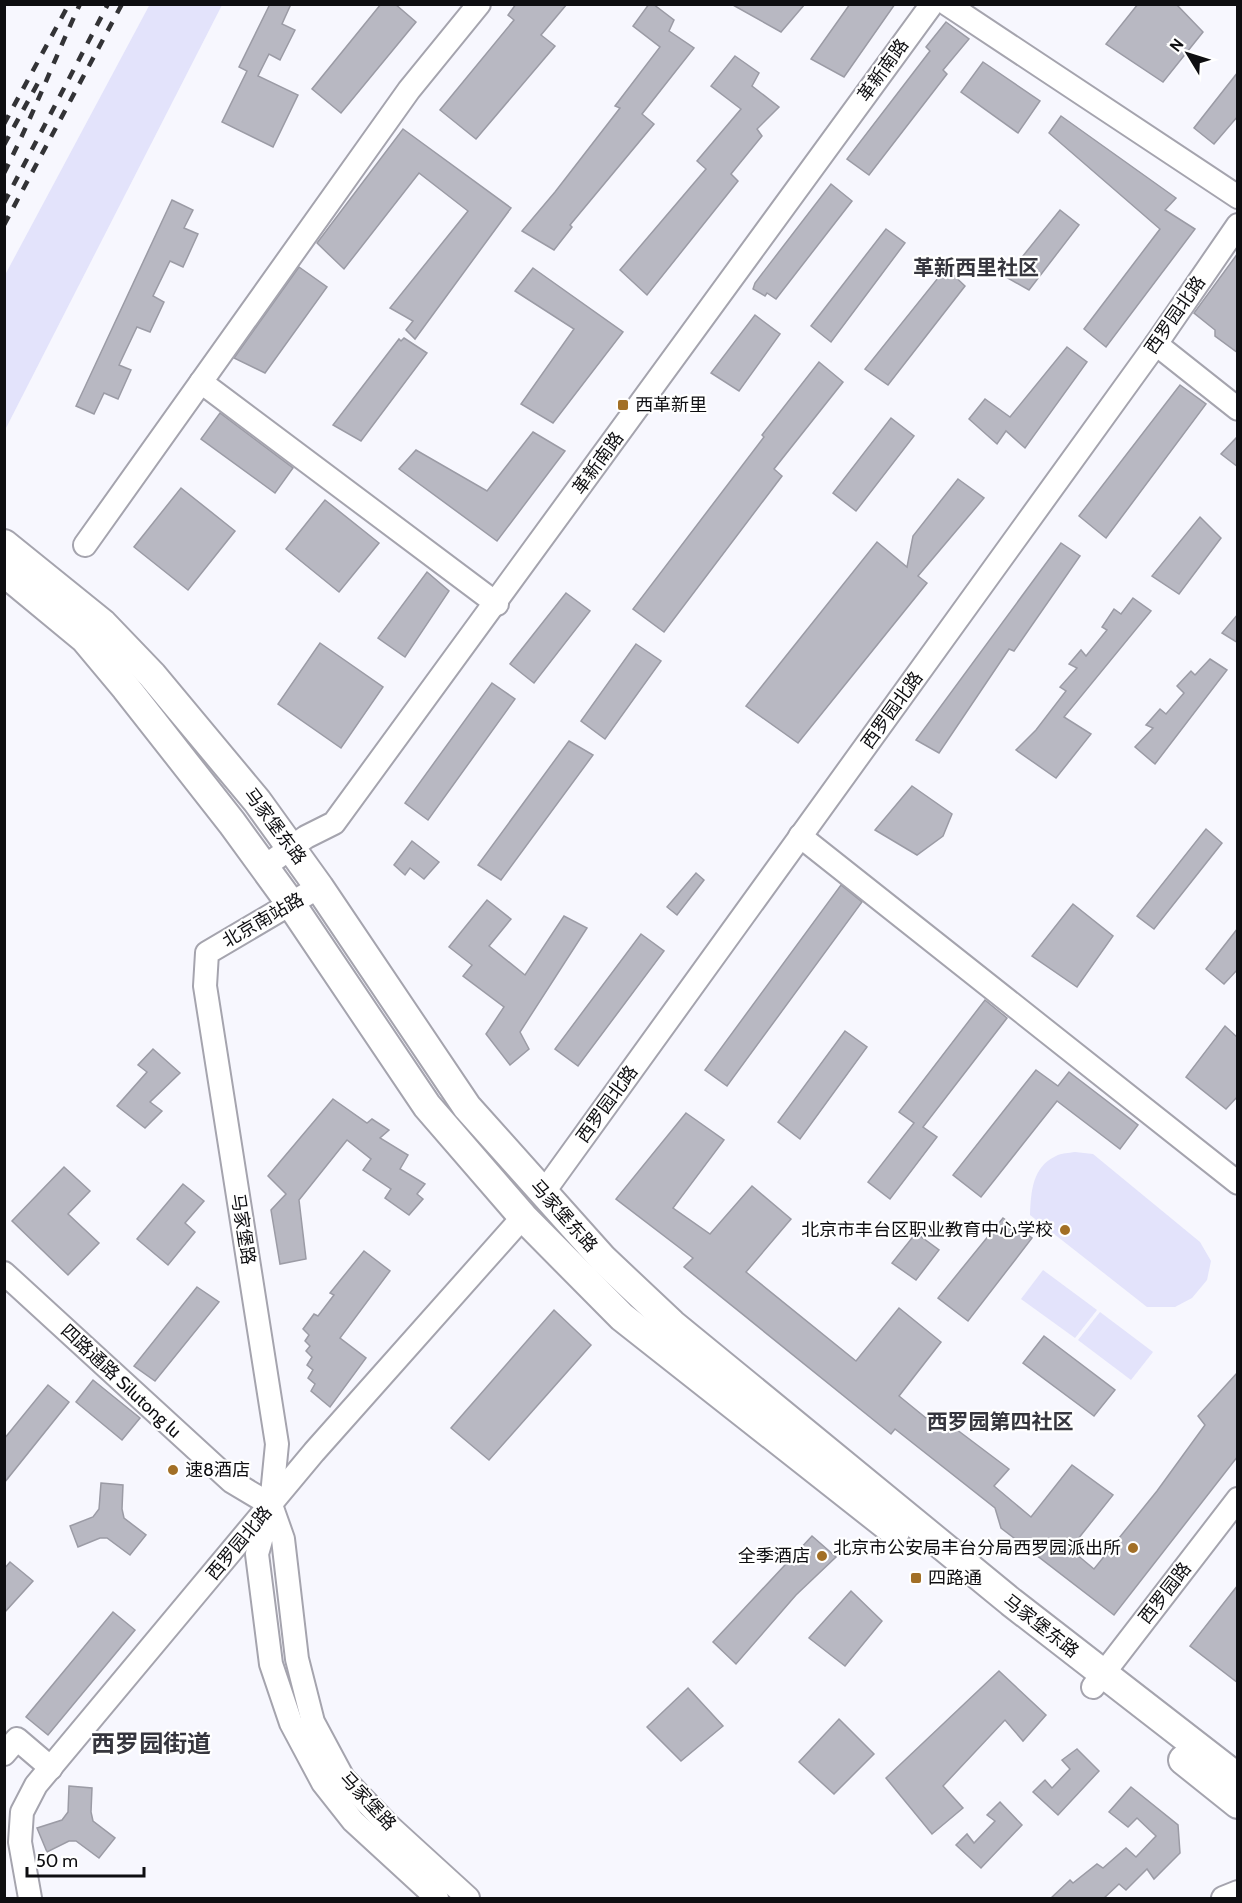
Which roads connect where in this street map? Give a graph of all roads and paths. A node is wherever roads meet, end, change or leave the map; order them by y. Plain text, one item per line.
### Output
1 (479, 4) edge
2 (932, 4) edge
3 (946, 4) edge
4 (1238, 197) edge
5 (1238, 225) edge
6 (1156, 344) junction
7 (201, 382) junction
8 (1238, 409) edge
9 (4, 544) edge
10 (85, 545) dead end
11 (4, 572) edge
12 (497, 604) junction
13 (800, 836) junction
14 (291, 847) junction
15 (264, 867) junction
16 (319, 887) junction
17 (291, 904) junction
18 (207, 953) joint
19 (1235, 1176) edge
20 (543, 1193) junction
21 (523, 1217) junction
22 (4, 1273) edge
23 (1238, 1499) edge
24 (271, 1505) junction
25 (1098, 1680) junction
26 (4, 1754) edge
27 (51, 1768) junction
28 (1238, 1778) edge
29 (1238, 1804) edge
30 (1238, 1892) edge
31 (30, 1899) edge
32 (437, 1899) edge
33 (468, 1899) edge
34 (1223, 1899) edge

1 - 7 street
2 - 12 street, 革新南路
3 - 4 street
5 - 6 street, 西罗园北路
6 - 8 street
6 - 13 street, 西罗园北路
7 - 10 street
7 - 12 street
9 - 14 main road, 马家堡东路
11 - 15 main road, 马家堡东路
12 - 14 street, 革新南路
13 - 19 street
13 - 20 street, 西罗园北路
14 - 15 street, 革新南路
14 - 16 main road, 马家堡东路
15 - 17 main road, 马家堡东路
16 - 17 street, 北京南站路
16 - 20 main road, 马家堡东路
17 - 18 street, 北京南站路
17 - 21 main road, 马家堡东路
18 - 24 street, 马家堡路
20 - 25 main road, 马家堡东路
21 - 24 street, 西罗园北路
21 - 25 main road, 马家堡东路
22 - 24 street, 四路通路 Silutong lu
23 - 25 street, 西罗园路
24 - 27 street, 西罗园北路
24 - 32 street, 马家堡路
24 - 33 street, 马家堡路
25 - 28 main road, 马家堡东路
25 - 29 main road, 马家堡东路
26 - 27 street
27 - 31 street, 西罗园北路
30 - 34 street

